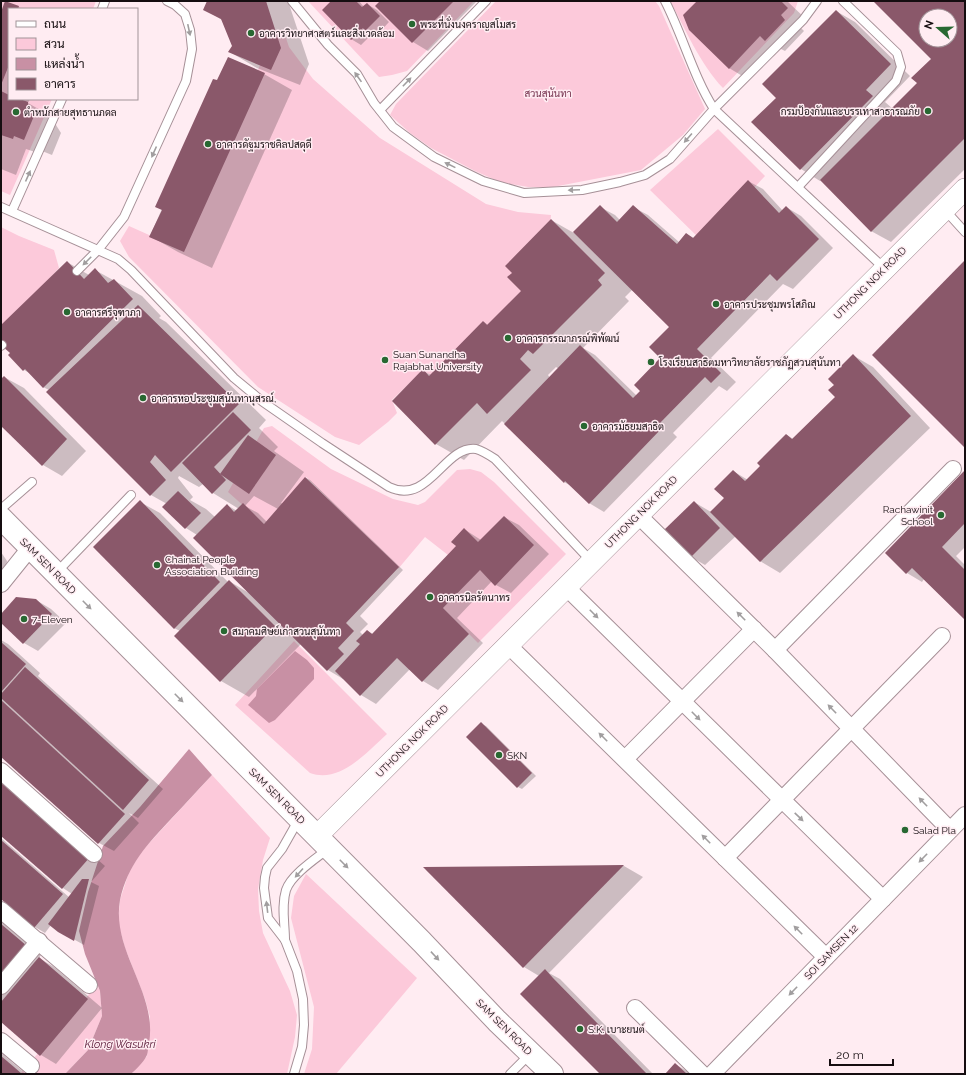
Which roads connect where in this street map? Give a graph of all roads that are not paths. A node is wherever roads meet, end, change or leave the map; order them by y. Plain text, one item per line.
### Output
1 (167, 1) edge
2 (292, 1) edge
3 (486, 1) edge
4 (665, 1) edge
5 (817, 1) edge
6 (843, 1) edge
7 (62, 100) edge
8 (714, 109) junction
9 (380, 110) junction
10 (798, 187) junction
11 (965, 189) edge
12 (1, 207) edge
13 (944, 209) junction
14 (12, 212) junction
15 (965, 232) edge
16 (98, 250) junction
17 (884, 269) junction
18 (77, 271) dead end
19 (953, 469) dead end
20 (32, 482) dead end
21 (131, 495) dead end
22 (1, 509) edge
23 (638, 515) junction
24 (1, 518) edge
25 (30, 548) junction
26 (592, 561) junction
27 (56, 574) junction
28 (1, 584) edge
29 (566, 587) junction
30 (754, 629) junction
31 (942, 636) dead end
32 (508, 645) junction
33 (775, 650) junction
34 (683, 702) junction
35 (851, 728) junction
36 (626, 759) junction
37 (1, 771) edge
38 (782, 800) junction
39 (965, 815) edge
40 (299, 819) junction
41 (950, 830) junction
42 (323, 842) junction
43 (94, 854) dead end
44 (725, 858) junction
45 (883, 899) junction
46 (1, 910) edge
47 (285, 940) junction
48 (39, 941) junction
49 (826, 957) junction
50 (89, 985) dead end
51 (1, 986) edge
52 (635, 1008) dead end
53 (1, 1041) edge
54 (531, 1054) junction
55 (30, 1066) dead end
56 (294, 1074) edge
57 (510, 1074) edge
58 (552, 1074) edge
59 (702, 1074) edge
60 (712, 1074) edge

1 -> 16 lane
9 -> 2 lane
9 -> 3 lane
4 - 8 lane
5 - 8 lane
6 - 10 lane
14 -> 7 lane
8 -> 9 lane
8 - 10 lane
10 - 17 lane
11 - 13 street, UTHONG NOK ROAD
12 - 14 lane
13 - 15 lane
13 - 17 street, UTHONG NOK ROAD
14 - 16 lane
16 -> 18 lane
16 - 26 lane
17 - 23 street, UTHONG NOK ROAD
19 - 33 street
20 - 22 lane
21 - 27 lane
23 - 26 street, UTHONG NOK ROAD
30 -> 23 street
24 - 25 main road, SAM SEN ROAD
25 - 27 main road, SAM SEN ROAD
25 - 28 street
26 - 29 street, UTHONG NOK ROAD
27 -> 40 main road, SAM SEN ROAD
29 - 32 street, UTHONG NOK ROAD
29 -> 34 street
30 - 33 street
30 - 34 street
31 - 35 street
36 -> 32 street
32 - 42 street, UTHONG NOK ROAD
35 -> 33 street
34 - 36 street
34 -> 38 street
35 - 38 street
41 -> 35 street
44 -> 36 street
37 - 43 street
38 - 44 street
38 -> 45 street
39 - 41 street, SOI SAMSEN 12
40 - 42 main road, SAM SEN ROAD
47 -> 40 lane
41 -> 45 street, SOI SAMSEN 12
42 -> 47 lane
42 -> 54 main road, SAM SEN ROAD
49 -> 44 street
45 - 49 street, SOI SAMSEN 12
46 - 48 street
47 - 56 lane
48 - 50 street
48 - 51 street
49 -> 60 street, SOI SAMSEN 12
52 - 59 street
53 - 55 street
54 - 57 lane
54 - 58 main road, SAM SEN ROAD

